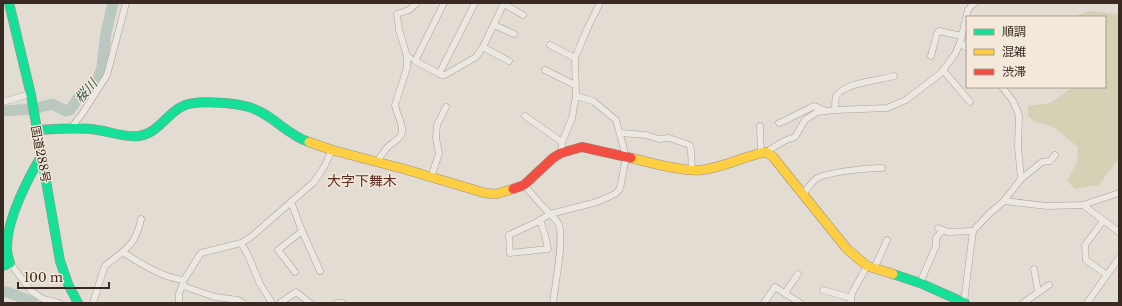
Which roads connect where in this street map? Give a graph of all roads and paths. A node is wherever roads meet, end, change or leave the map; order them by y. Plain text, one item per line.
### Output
1 (9, 3) edge
2 (126, 3) edge
3 (417, 3) edge
4 (444, 3) edge
5 (475, 3) edge
6 (600, 3) edge
7 (975, 3) edge
8 (504, 4) edge
9 (523, 15) dead end
10 (967, 16) edge
11 (966, 19) edge
12 (494, 25) junction
13 (514, 34) dead end
14 (962, 36) junction
15 (964, 44) edge
16 (550, 45) dead end
17 (483, 47) junction
18 (407, 56) junction
19 (931, 56) dead end
20 (575, 58) junction
21 (415, 61) junction
22 (510, 61) dead end
23 (545, 70) dead end
24 (943, 70) junction
25 (440, 74) junction
26 (894, 76) dead end
27 (575, 86) junction
28 (1003, 88) edge
29 (31, 95) junction
30 (576, 96) junction
31 (3, 102) edge
32 (970, 102) dead end
33 (446, 107) dead end
34 (824, 110) junction
35 (835, 110) junction
36 (525, 116) dead end
37 (779, 123) dead end
38 (36, 126) junction
39 (760, 126) dead end
40 (71, 128) junction
41 (621, 133) junction
42 (562, 142) junction
43 (332, 150) junction
44 (763, 152) junction
45 (561, 153) junction
46 (1055, 154) dead end
47 (42, 155) junction
48 (626, 157) junction
49 (376, 162) junction
50 (882, 168) dead end
51 (692, 171) junction
52 (431, 177) junction
53 (1021, 180) junction
54 (524, 185) junction
55 (1119, 193) edge
56 (803, 194) junction
57 (1004, 201) junction
58 (291, 202) junction
59 (1083, 205) junction
60 (550, 214) junction
61 (141, 219) dead end
62 (540, 220) junction
63 (1103, 220) junction
64 (302, 231) junction
65 (972, 231) junction
66 (1119, 232) edge
67 (887, 240) dead end
68 (241, 243) junction
69 (123, 252) junction
70 (1119, 258) edge
71 (6, 265) edge
72 (871, 267) junction
73 (1034, 269) dead end
74 (320, 271) dead end
75 (295, 272) dead end
76 (798, 274) dead end
77 (1107, 275) junction
78 (183, 283) junction
79 (920, 283) junction
80 (1049, 284) dead end
81 (823, 290) dead end
82 (1038, 292) junction
83 (785, 293) junction
84 (850, 301) edge
85 (764, 302) edge
86 (59, 303) edge
87 (78, 303) edge
88 (93, 303) edge
89 (179, 303) edge
90 (243, 303) edge
91 (272, 303) edge
92 (280, 303) edge
93 (310, 303) edge
94 (337, 303) edge
95 (342, 303) edge
96 (553, 303) edge
97 (800, 303) edge
98 (964, 303) edge
99 (1023, 303) edge
100 (1087, 303) edge

1 - 29 main road, 国道288号
2 - 40 street
3 - 18 street
4 - 21 street
5 - 25 street
6 - 20 street
7 - 10 street
8 - 9 street
8 - 12 street
11 - 14 street
12 - 13 street
12 - 17 street
14 - 15 street
14 - 19 street
15 - 24 street
16 - 20 street
17 - 22 street
17 - 25 street
18 - 21 street
18 - 49 street
20 - 27 street
21 - 25 street
23 - 27 street
24 - 32 street
24 - 35 street
26 - 35 street
27 - 30 street
28 - 53 street
29 - 31 street
29 - 38 main road, 国道288号
30 - 41 street
30 - 42 street
33 - 52 street
34 - 35 street
34 - 37 street
34 - 44 street
36 - 42 street
38 - 40 main road
38 - 47 main road, 国道288号
39 - 44 street
40 - 43 main road
41 - 48 street
41 - 51 street
42 - 45 street
43 - 49 main road
43 - 58 street
44 - 51 main road
44 - 56 main road
45 - 48 main road
45 - 54 main road
46 - 53 street
47 - 71 main road
47 - 87 main road, 国道288号
48 - 51 main road
48 - 60 street
49 - 52 main road
50 - 56 street
52 - 54 main road
53 - 57 street
54 - 60 street
55 - 59 street
56 - 72 main road
57 - 59 street
57 - 65 street
58 - 64 street
58 - 68 street
59 - 63 street
60 - 62 street
60 - 96 street
61 - 69 street
62 - 62 street
63 - 66 street
63 - 77 street
64 - 74 street
64 - 75 street
65 - 79 street
65 - 98 street
67 - 72 street
68 - 78 street
68 - 91 street
69 - 78 street
69 - 88 street
70 - 77 street
71 - 86 street
72 - 79 main road
72 - 84 street
73 - 82 street
76 - 83 street
77 - 100 street
78 - 89 street
78 - 90 street
79 - 98 main road
80 - 82 street
81 - 84 street
82 - 99 street
83 - 85 street
83 - 97 street
92 - 93 street
94 - 95 street

